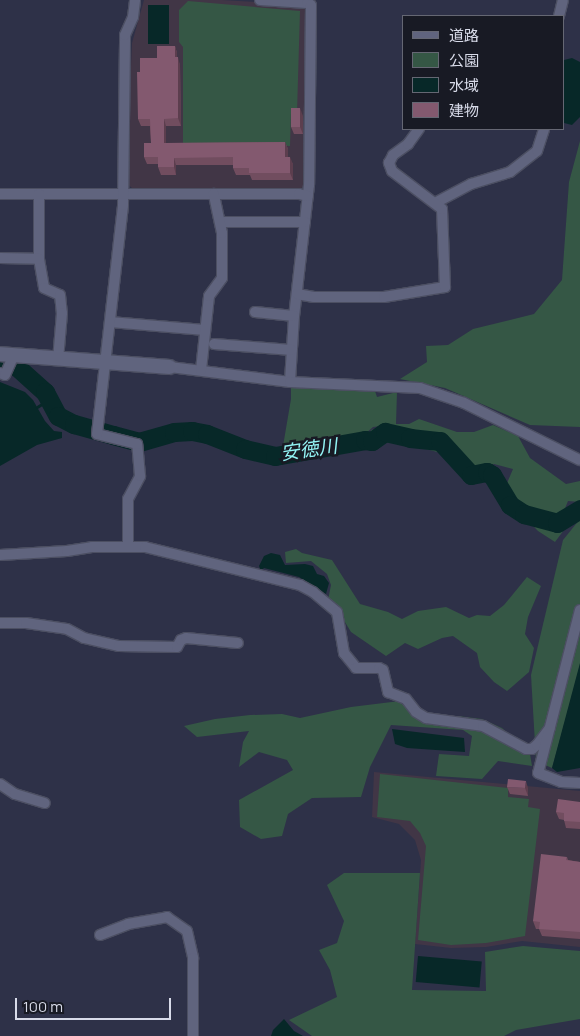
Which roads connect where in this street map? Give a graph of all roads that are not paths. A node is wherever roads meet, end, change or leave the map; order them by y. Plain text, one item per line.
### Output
1 (135, 0) edge
2 (260, 0) edge
3 (563, 0) edge
4 (559, 15) edge
5 (418, 130) edge
6 (544, 130) edge
7 (123, 193) junction
8 (0, 194) edge
9 (39, 194) junction
10 (214, 194) junction
11 (308, 196) junction
12 (434, 203) junction
13 (224, 222) dead end
14 (305, 222) junction
15 (0, 258) edge
16 (39, 259) junction
17 (297, 294) junction
18 (255, 312) dead end
19 (294, 316) junction
20 (110, 322) junction
21 (205, 330) junction
22 (214, 344) dead end
23 (292, 350) junction
24 (0, 354) edge
25 (14, 355) junction
26 (58, 360) junction
27 (104, 361) junction
28 (170, 367) joint
29 (201, 370) junction
30 (0, 373) edge
31 (290, 382) junction
32 (580, 460) edge
33 (128, 547) junction
34 (0, 555) edge
35 (580, 610) edge
36 (0, 623) edge
37 (238, 643) dead end
38 (550, 728) junction
39 (580, 783) edge
40 (0, 784) edge
41 (45, 803) dead end
42 (100, 935) dead end
43 (193, 1036) edge

1 - 7 street
2 - 11 street
3 - 4 street
5 - 12 street
6 - 12 street
7 - 9 street
7 - 10 street
7 - 20 street
8 - 9 street
9 - 16 street
10 - 11 street
10 - 21 street
11 - 14 street
12 - 17 street
13 - 14 street
14 - 17 street
15 - 16 street
16 - 26 street
17 - 19 street
18 - 19 street
19 - 23 street
20 - 21 street
20 - 27 street
21 - 29 street
22 - 23 street
23 - 31 street
24 - 25 street
25 - 26 street
25 - 30 street
26 - 27 street
27 - 28 street
27 - 33 street
28 - 29 street
29 - 31 street
31 - 32 street
33 - 34 street
33 - 38 street
35 - 38 street
36 - 37 street
38 - 39 street
40 - 41 street
42 - 43 street

